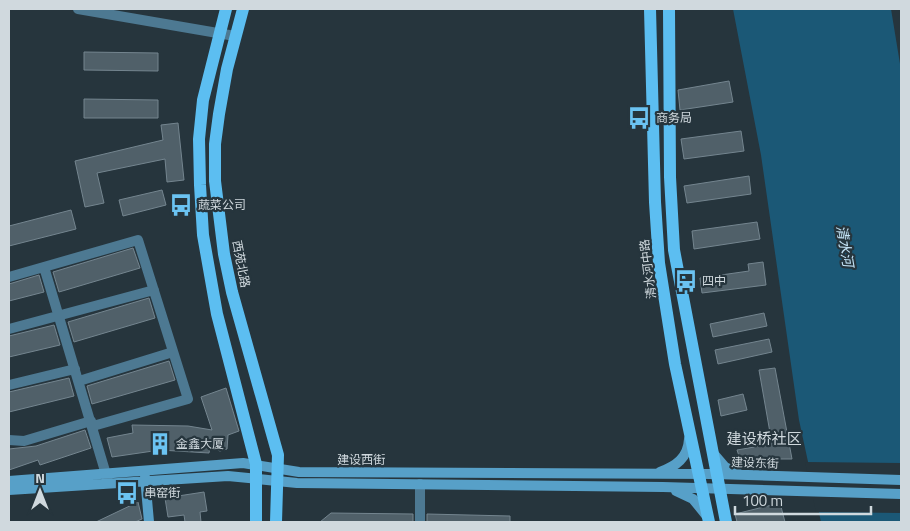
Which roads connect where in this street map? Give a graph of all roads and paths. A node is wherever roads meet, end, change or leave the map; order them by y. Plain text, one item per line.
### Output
1 (78, 9) edge
2 (226, 9) edge
3 (242, 9) edge
4 (649, 11) edge
5 (669, 11) edge
6 (219, 33) junction
7 (235, 36) junction
8 (44, 267) junction
9 (9, 276) edge
10 (154, 290) junction
11 (59, 317) junction
12 (9, 329) edge
13 (173, 352) junction
14 (75, 369) junction
15 (79, 381) junction
16 (9, 385) edge
17 (92, 423) junction
18 (690, 434) junction
19 (9, 440) edge
20 (710, 449) junction
21 (256, 464) junction
22 (108, 473) junction
23 (653, 474) junction
24 (698, 474) junction
25 (715, 474) junction
26 (278, 475) junction
27 (145, 476) junction
28 (749, 476) junction
29 (257, 477) junction
30 (901, 480) edge
31 (9, 481) edge
32 (108, 484) junction
33 (420, 484) junction
34 (663, 487) junction
35 (702, 488) junction
36 (718, 488) junction
37 (9, 490) edge
38 (752, 490) junction
39 (901, 494) edge
40 (708, 519) edge
41 (725, 519) edge
42 (420, 521) edge
43 (150, 522) edge
44 (256, 522) edge
45 (276, 522) edge

1 - 6 street
2 - 6 main road
3 - 7 main road, 西苑北路
4 - 18 main road, 清水河中路
5 - 20 main road
6 - 7 street
6 - 21 main road
7 - 26 main road, 西苑北路
8 - 9 street
8 - 10 street
8 - 11 street
10 - 11 street
10 - 13 street
11 - 12 street
11 - 14 street
13 - 15 street
13 - 17 street
14 - 15 street
14 - 16 street
15 - 17 street
17 - 19 street
17 - 22 street
18 - 23 main road
18 - 24 main road, 清水河中路
20 - 25 main road
20 - 28 main road
21 - 26 main road, 建设西街
21 - 27 main road, 建设西街
21 - 29 main road
22 - 27 main road, 建设西街
22 - 31 main road, 建设西街
22 - 32 street
23 - 24 main road, 建设西街
23 - 26 main road, 建设西街
24 - 25 main road, 建设西街
24 - 35 main road, 清水河中路
25 - 28 main road, 建设东街
25 - 36 main road
26 - 29 main road, 建设西街
26 - 33 main road, 建设西街
26 - 45 main road, 西苑北路
27 - 29 main road, 建设西街
27 - 32 main road, 建设西街
27 - 43 main road
28 - 30 main road, 建设东街
29 - 44 main road
32 - 37 main road, 建设西街
33 - 34 main road, 建设西街
33 - 42 street
34 - 35 main road, 建设西街
34 - 40 main road
35 - 36 main road
35 - 40 main road, 清水河中路
36 - 38 main road
36 - 41 main road
38 - 39 main road
38 - 41 main road

